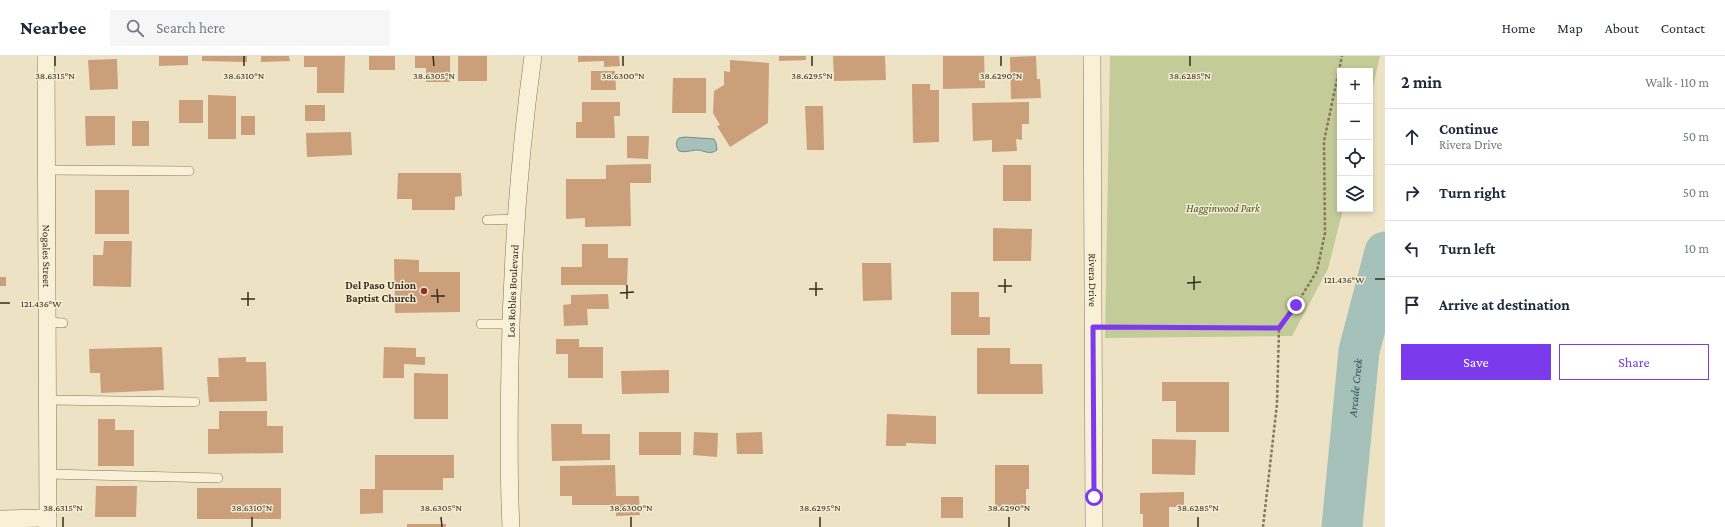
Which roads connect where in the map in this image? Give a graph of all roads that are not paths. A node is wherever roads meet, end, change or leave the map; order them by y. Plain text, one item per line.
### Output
1 (46, 56) edge
2 (533, 56) edge
3 (1092, 56) edge
4 (46, 170) junction
5 (189, 171) dead end
6 (516, 219) junction
7 (486, 220) dead end
8 (481, 324) dead end
9 (511, 324) junction
10 (47, 400) junction
11 (195, 402) dead end
12 (48, 474) junction
13 (218, 478) dead end
14 (0, 519) edge
15 (48, 523) edge
16 (511, 527) edge
17 (1094, 527) edge

1 - 4 street, Nogales Street
2 - 6 street, Los Robles Boulevard
3 - 17 street, Rivera Drive
4 - 5 lane
4 - 10 street, Nogales Street
6 - 7 lane
6 - 9 street, Los Robles Boulevard
8 - 9 lane
9 - 16 street, Los Robles Boulevard
10 - 11 lane
10 - 12 street, Nogales Street
12 - 13 lane
12 - 15 street, Nogales Street
14 - 15 street

